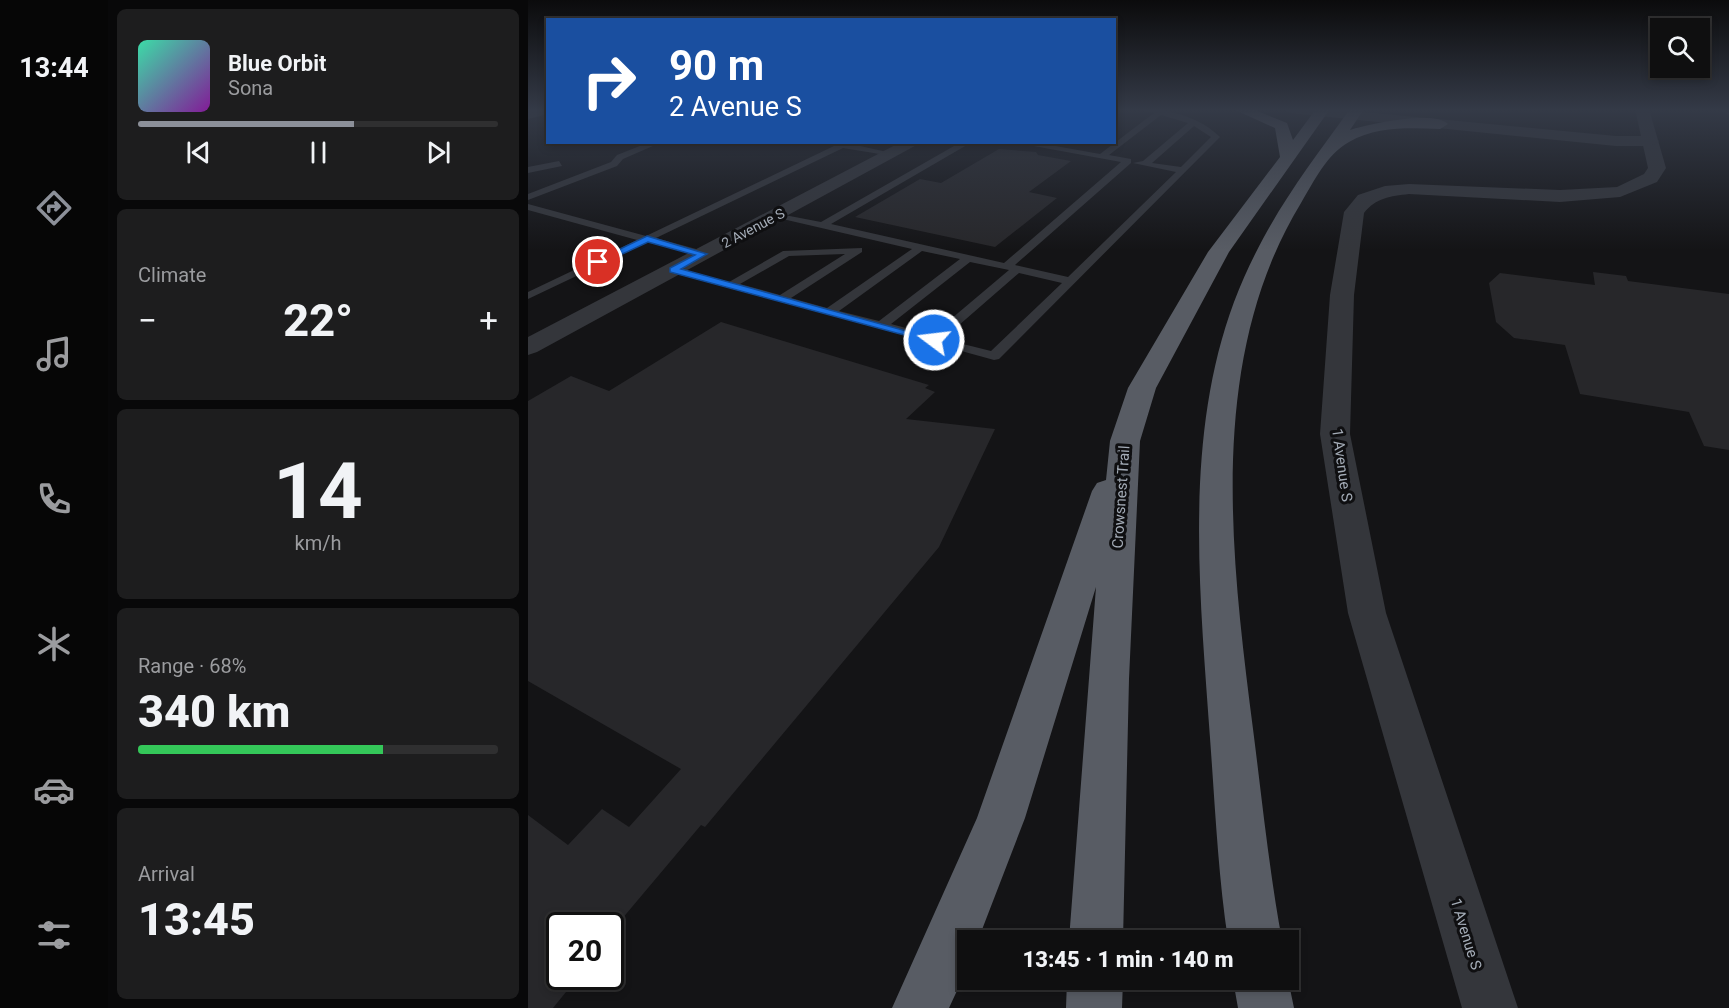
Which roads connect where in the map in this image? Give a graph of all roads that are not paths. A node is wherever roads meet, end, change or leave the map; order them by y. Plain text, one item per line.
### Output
1 (821, 156) edge
2 (888, 156) edge
3 (943, 156) edge
4 (1095, 156) edge
5 (1154, 156) edge
6 (1196, 156) edge
7 (1325, 156) edge
8 (1654, 156) edge
9 (620, 157) joint
10 (1101, 157) joint
11 (1288, 157) edge
12 (601, 159) dead end
13 (1128, 161) junction
14 (559, 164) dead end
15 (1145, 164) junction
16 (528, 170) edge
17 (1182, 170) junction
18 (528, 197) edge
19 (528, 207) edge
20 (777, 215) junction
21 (823, 225) junction
22 (876, 237) junction
23 (647, 239) junction
24 (921, 248) junction
25 (858, 250) junction
26 (703, 254) junction
27 (968, 258) junction
28 (1011, 268) junction
29 (674, 270) junction
30 (1070, 281) junction
31 (731, 285) junction
32 (528, 296) edge
33 (782, 299) junction
34 (829, 312) junction
35 (881, 326) junction
36 (934, 340) junction
37 (528, 347) edge
38 (1125, 441) junction
39 (1096, 930) edge
40 (1254, 930) edge
41 (1095, 990) edge
42 (1263, 990) edge
43 (920, 1008) edge
44 (1094, 1008) edge
45 (1266, 1008) edge
46 (1490, 1008) edge

1 - 23 lane
2 - 20 street, 2 Avenue S
3 - 21 lane
4 - 10 lane
5 - 15 lane
6 - 17 lane
7 - 40 highway
8 - 46 street, 1 Avenue S
9 - 12 lane
9 - 18 lane
10 - 13 lane
11 - 38 highway, Crowsnest Trail
13 - 15 lane
13 - 28 lane
14 - 16 lane
15 - 17 lane
17 - 30 lane
19 - 23 lane
20 - 21 lane
20 - 26 street, 2 Avenue S
21 - 22 lane
22 - 24 lane
22 - 25 lane
23 - 26 lane
23 - 32 lane
24 - 27 lane
24 - 34 lane
25 - 31 lane
25 - 33 lane
26 - 29 street, 2 Avenue S
27 - 28 lane
27 - 35 lane
28 - 30 lane
28 - 36 lane
29 - 31 lane
29 - 37 street, 2 Avenue S
30 - 36 lane
31 - 33 lane
33 - 34 lane
34 - 35 lane
35 - 36 lane
38 - 39 highway, Crowsnest Trail
38 - 43 highway
41 - 44 highway
42 - 45 highway

